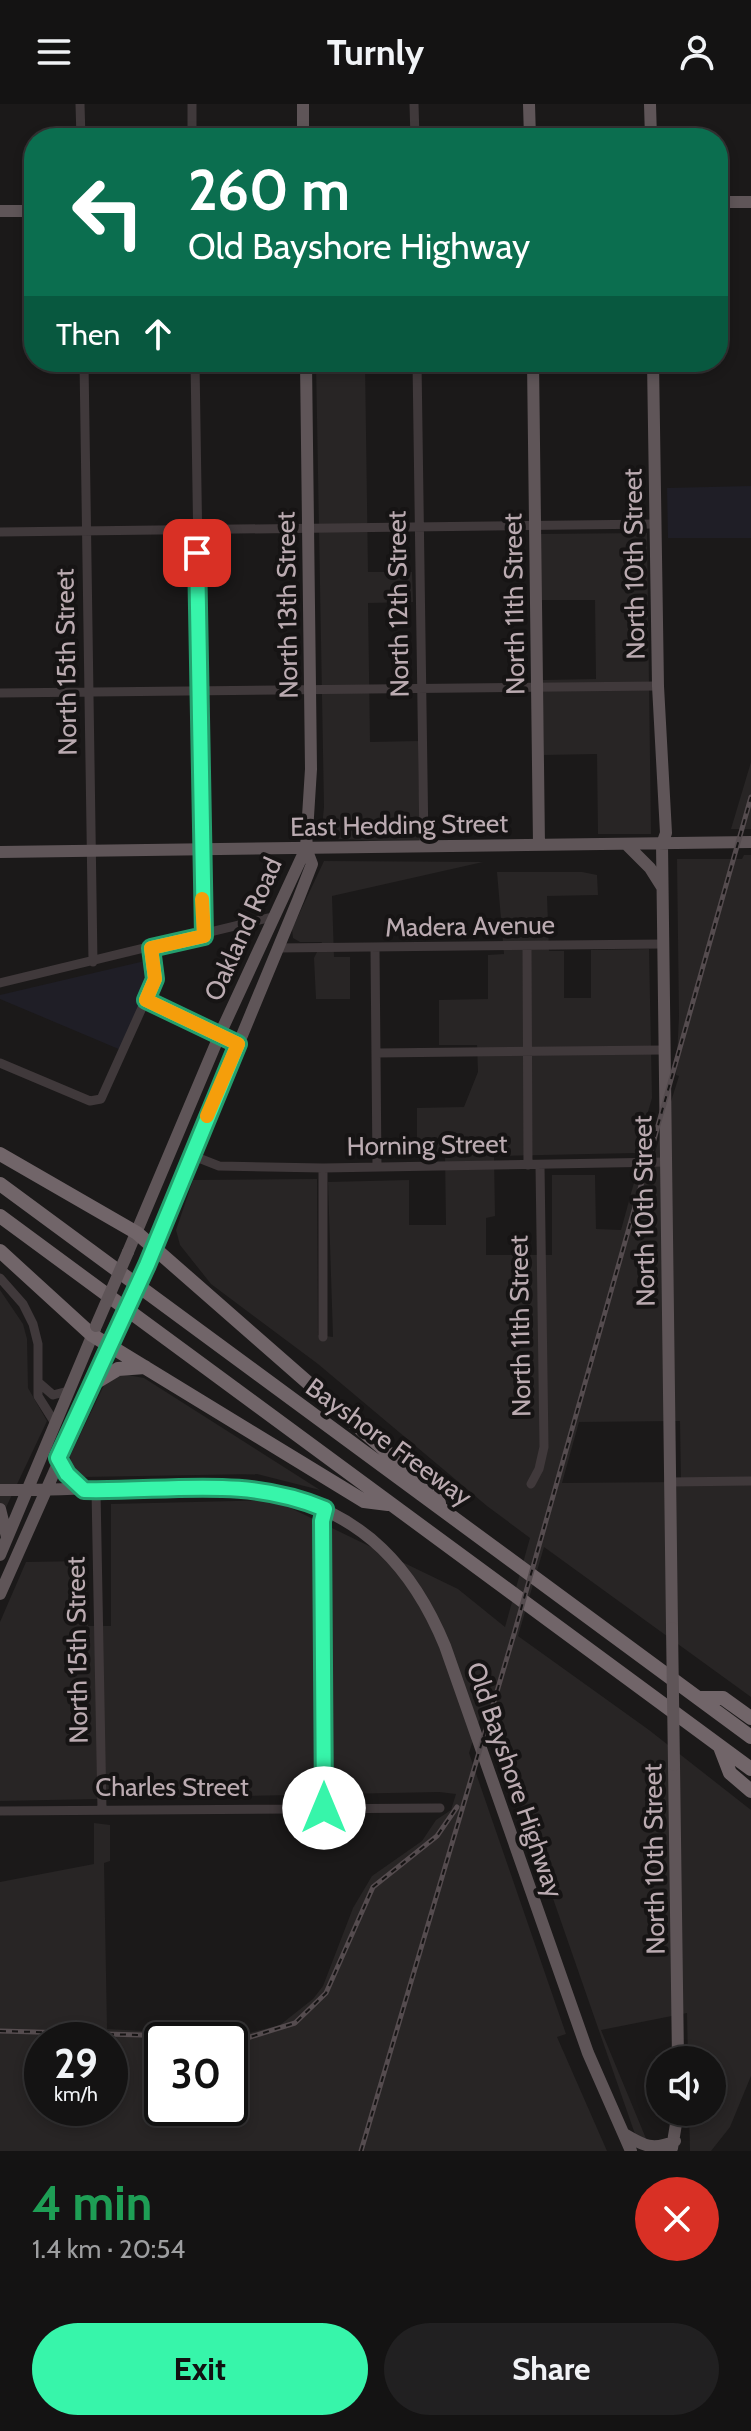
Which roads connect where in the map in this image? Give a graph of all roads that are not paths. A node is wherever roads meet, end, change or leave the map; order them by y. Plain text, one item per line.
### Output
1 (80, 104) edge
2 (192, 104) edge
3 (303, 104) edge
4 (414, 104) edge
5 (529, 104) edge
6 (650, 104) edge
7 (81, 128) edge
8 (192, 128) edge
9 (303, 128) edge
10 (415, 128) edge
11 (530, 128) edge
12 (651, 128) edge
13 (728, 202) edge
14 (751, 202) edge
15 (0, 211) edge
16 (24, 211) edge
17 (84, 372) edge
18 (195, 372) edge
19 (306, 372) edge
20 (417, 372) edge
21 (533, 372) edge
22 (653, 372) edge
23 (655, 524) junction
24 (536, 525) junction
25 (420, 526) junction
26 (308, 528) junction
27 (196, 530) junction
28 (86, 531) junction
29 (0, 532) edge
30 (421, 686) junction
31 (537, 686) junction
32 (658, 686) junction
33 (310, 688) junction
34 (199, 689) junction
35 (88, 690) junction
36 (0, 693) edge
37 (751, 842) edge
38 (626, 844) junction
39 (662, 844) junction
40 (539, 845) junction
41 (424, 846) junction
42 (306, 848) junction
43 (202, 851) junction
44 (0, 852) edge
45 (91, 852) junction
46 (662, 887) junction
47 (272, 917) junction
48 (204, 936) junction
49 (663, 944) junction
50 (527, 947) junction
51 (151, 948) junction
52 (277, 948) junction
53 (375, 949) junction
54 (93, 962) junction
55 (0, 983) edge
56 (146, 1000) junction
57 (220, 1034) junction
58 (238, 1044) junction
59 (663, 1050) junction
60 (528, 1052) junction
61 (376, 1053) junction
62 (0, 1063) edge
63 (0, 1154) edge
64 (191, 1155) junction
65 (666, 1162) junction
66 (528, 1165) junction
67 (540, 1165) junction
68 (377, 1167) junction
69 (323, 1168) junction
70 (0, 1184) edge
71 (0, 1216) edge
72 (137, 1233) junction
73 (153, 1246) junction
74 (0, 1251) edge
75 (0, 1278) edge
76 (94, 1331) junction
77 (323, 1337) dead end
78 (112, 1342) junction
79 (145, 1367) junction
80 (38, 1382) junction
81 (93, 1384) junction
82 (68, 1391) junction
83 (55, 1423) junction
84 (58, 1458) junction
85 (751, 1481) edge
86 (669, 1482) junction
87 (531, 1484) dead end
88 (0, 1490) edge
89 (27, 1490) junction
90 (45, 1490) junction
91 (90, 1490) junction
92 (391, 1505) junction
93 (0, 1509) edge
94 (325, 1509) junction
95 (447, 1515) junction
96 (7, 1539) junction
97 (0, 1555) edge
98 (0, 1594) edge
99 (697, 1698) junction
100 (751, 1718) edge
101 (751, 1737) edge
102 (719, 1745) junction
103 (751, 1769) edge
104 (751, 1791) edge
105 (324, 1808) junction
106 (440, 1808) dead end
107 (102, 1810) junction
108 (0, 1811) edge
109 (678, 2046) edge
110 (678, 2126) edge
111 (621, 2132) junction
112 (676, 2148) edge
113 (623, 2151) edge
114 (631, 2151) edge

1 - 7 street
2 - 8 street
3 - 9 main road
4 - 10 street
5 - 11 main road
6 - 12 main road
13 - 14 main road
15 - 16 main road
17 - 28 street, North 15th Street
18 - 27 street
19 - 26 main road, North 13th Street
20 - 25 street, North 12th Street
21 - 24 main road, North 11th Street
22 - 23 main road, North 10th Street
23 - 24 street
23 - 32 main road, North 10th Street
24 - 25 street
24 - 31 main road, North 11th Street
25 - 26 street
25 - 30 street, North 12th Street
26 - 27 street
26 - 33 main road, North 13th Street
27 - 28 street
27 - 34 street
28 - 29 street
28 - 35 street, North 15th Street
30 - 31 street
30 - 33 street
30 - 41 street, North 12th Street
31 - 32 street
31 - 40 main road, North 11th Street
32 - 39 main road, North 10th Street
33 - 34 street
33 - 42 main road, North 13th Street
34 - 35 street
34 - 43 street
35 - 36 street
35 - 45 street, North 15th Street
37 - 39 main road, East Hedding Street
38 - 39 main road, East Hedding Street
38 - 40 main road, East Hedding Street
38 - 46 main road
39 - 46 main road, North 10th Street
40 - 41 main road, East Hedding Street
41 - 42 main road, East Hedding Street
42 - 43 main road, East Hedding Street
42 - 47 main road, Oakland Road
42 - 52 main road, Oakland Road
43 - 45 main road, East Hedding Street
43 - 48 street
44 - 45 main road, East Hedding Street
45 - 54 street, North 15th Street
46 - 49 main road, North 10th Street
47 - 48 street
47 - 57 main road, Oakland Road
48 - 51 street
49 - 50 street, Madera Avenue
49 - 59 main road, North 10th Street
50 - 53 street, Madera Avenue
50 - 60 street
51 - 54 street
51 - 56 street
52 - 53 street, Madera Avenue
52 - 58 main road, Oakland Road
53 - 61 street
54 - 55 street
56 - 57 street
56 - 62 street
57 - 58 street
57 - 72 main road, Oakland Road
58 - 64 main road, Oakland Road
59 - 60 street
59 - 65 main road, North 10th Street
60 - 61 street
60 - 66 street
61 - 68 street
63 - 72 highway
64 - 69 street, Horning Street
64 - 73 main road, Oakland Road
65 - 67 street, Horning Street
65 - 86 main road, North 10th Street
66 - 67 street, Horning Street
66 - 68 street, Horning Street
67 - 87 street, North 11th Street
68 - 69 street, Horning Street
69 - 77 street
70 - 95 highway, Bayshore Freeway
71 - 92 highway, Bayshore Freeway
72 - 73 highway
72 - 76 main road, Oakland Road, bridge
73 - 78 main road, Oakland Road, bridge
73 - 95 highway
74 - 76 highway
75 - 80 street
76 - 78 highway
76 - 82 main road, Oakland Road
78 - 79 highway
78 - 81 main road, Oakland Road
79 - 81 highway
79 - 92 highway
80 - 82 street
80 - 83 street
81 - 84 main road, Oakland Road
82 - 83 main road, Oakland Road
83 - 89 main road, Oakland Road
84 - 90 main road, Oakland Road
84 - 91 main road
85 - 86 street
86 - 109 main road, North 10th Street, bridge
88 - 89 main road, Old Bayshore Highway
89 - 90 main road, Old Bayshore Highway
89 - 96 main road, Oakland Road
90 - 91 main road, Old Bayshore Highway
90 - 98 main road, Oakland Road
91 - 94 main road, Old Bayshore Highway
91 - 107 street, North 15th Street
92 - 102 highway, Bayshore Freeway
93 - 96 main road
94 - 105 street
94 - 111 main road, Old Bayshore Highway
95 - 99 highway, Bayshore Freeway
96 - 97 main road, Oakland Road
99 - 100 highway
99 - 101 highway, Bayshore Freeway
102 - 103 highway, Bayshore Freeway
102 - 104 highway
105 - 106 street, Charles Street
105 - 107 street, Charles Street
107 - 108 street, Charles Street
110 - 112 main road
111 - 112 main road
111 - 113 main road
111 - 114 main road, Old Bayshore Highway

